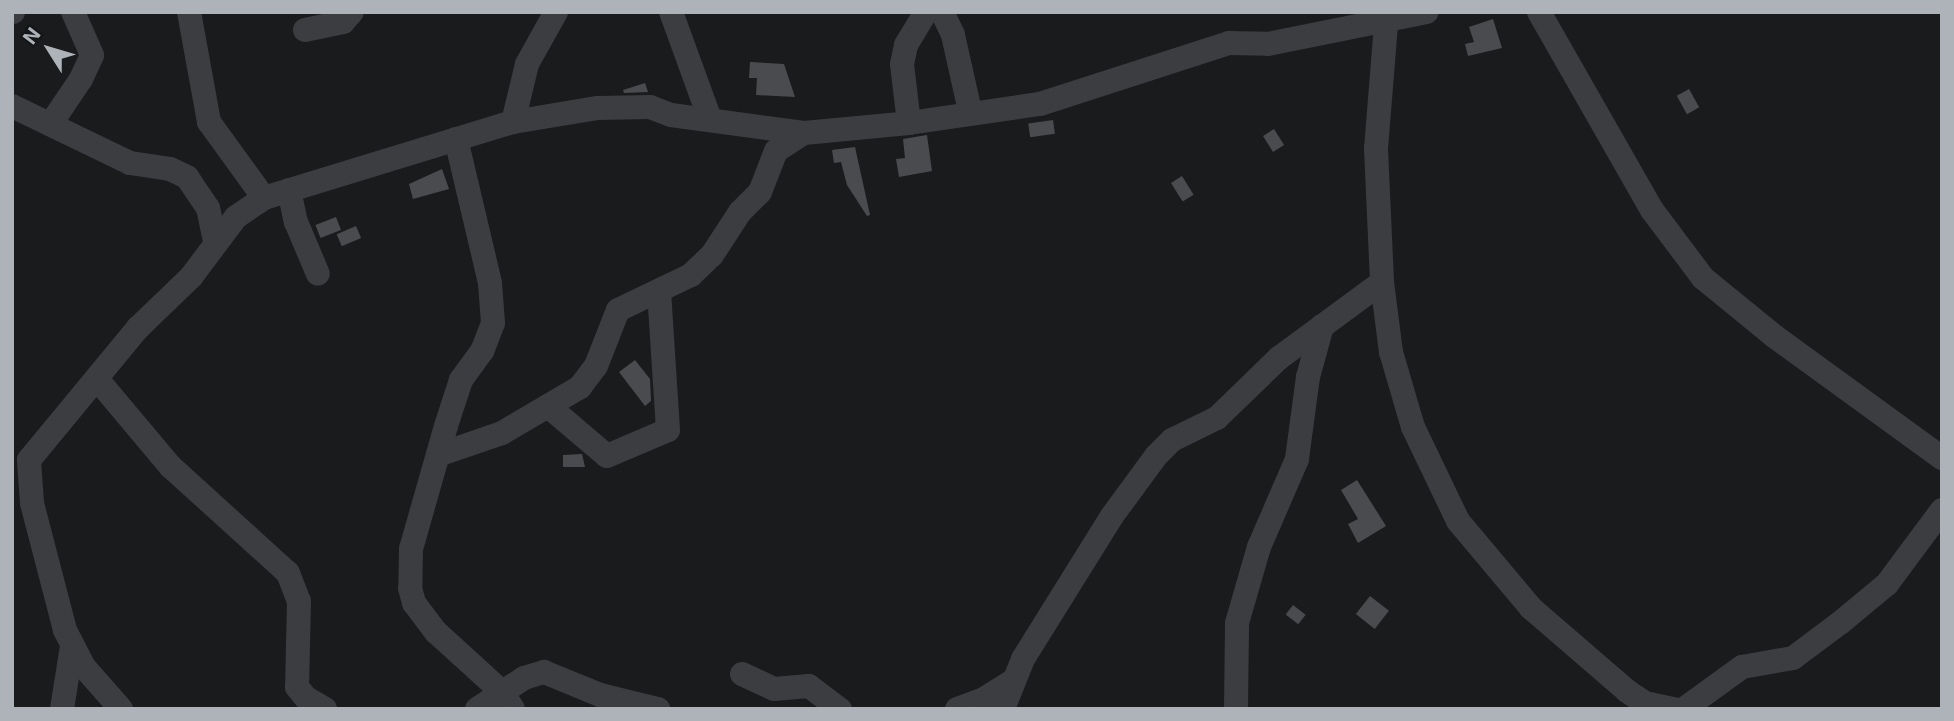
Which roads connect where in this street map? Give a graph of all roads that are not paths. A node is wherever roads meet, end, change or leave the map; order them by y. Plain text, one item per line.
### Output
1 (73, 12) edge
2 (189, 12) edge
3 (352, 12) edge
4 (556, 12) edge
5 (671, 12) edge
6 (926, 12) edge
7 (942, 12) edge
8 (1427, 12) edge
9 (1539, 12) edge
10 (1387, 17) edge
11 (305, 30) dead end
12 (12, 106) edge
13 (970, 111) junction
14 (710, 119) junction
15 (52, 122) junction
16 (513, 122) junction
17 (909, 123) junction
18 (804, 133) junction
19 (456, 139) junction
20 (289, 190) junction
21 (264, 198) junction
22 (215, 242) junction
23 (318, 274) dead end
24 (1382, 282) junction
25 (659, 292) junction
26 (1322, 326) junction
27 (97, 379) junction
28 (548, 406) junction
29 (438, 455) junction
30 (1942, 458) edge
31 (1942, 510) edge
32 (72, 646) junction
33 (742, 674) dead end
34 (1013, 681) junction
35 (507, 700) edge
36 (62, 709) edge
37 (121, 709) edge
38 (325, 709) edge
39 (477, 709) edge
40 (658, 709) edge
41 (839, 709) edge
42 (957, 709) edge
43 (1003, 709) edge
44 (1236, 709) edge
45 (1674, 709) edge
46 (1685, 709) edge

1 - 15 street
2 - 21 street
3 - 11 street
4 - 16 street
5 - 14 street
6 - 17 street
7 - 13 street
8 - 10 street
9 - 30 street
10 - 13 street
10 - 24 street
12 - 15 street
13 - 17 street
14 - 16 street
14 - 18 street
15 - 22 street
16 - 19 street
17 - 18 street
18 - 25 street
19 - 20 street
19 - 29 street
20 - 21 street
20 - 23 street
21 - 22 street
22 - 27 street
24 - 26 street
24 - 45 street
25 - 28 street
25 - 28 street
26 - 34 street
26 - 44 street
27 - 32 street
27 - 38 street
28 - 29 street
29 - 35 street
31 - 46 street
32 - 36 street
32 - 37 street
33 - 41 street
34 - 42 street
34 - 43 street
35 - 39 street
35 - 40 street

